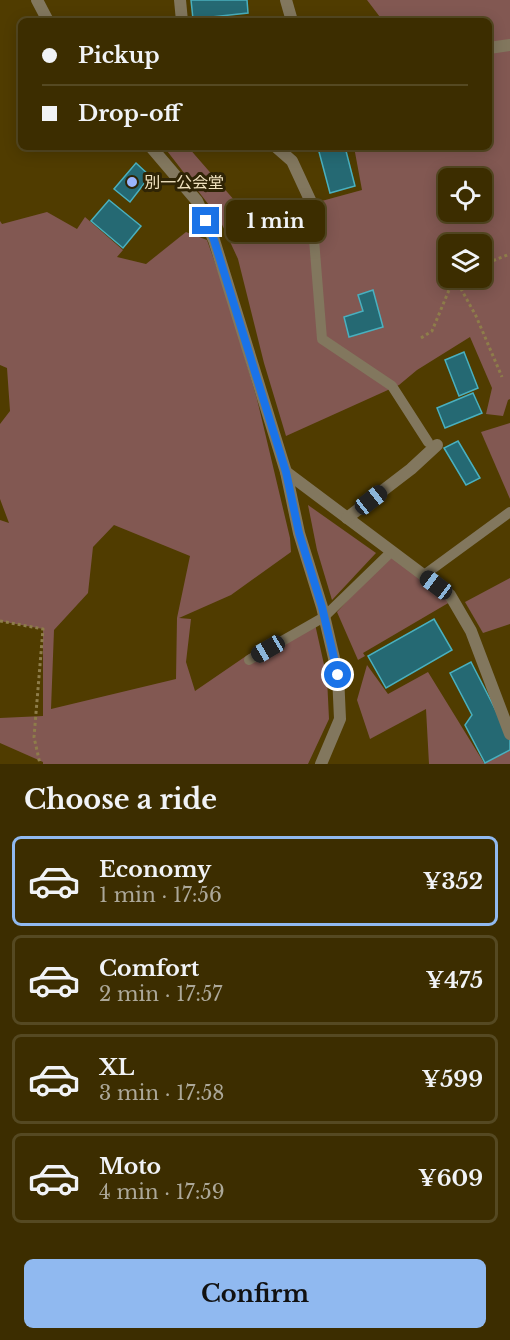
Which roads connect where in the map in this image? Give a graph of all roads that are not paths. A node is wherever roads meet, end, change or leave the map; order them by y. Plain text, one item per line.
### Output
1 (37, 0) edge
2 (180, 0) edge
3 (286, 0) edge
4 (46, 18) edge
5 (182, 18) edge
6 (290, 18) edge
7 (510, 45) edge
8 (492, 48) edge
9 (154, 150) edge
10 (279, 150) edge
11 (311, 202) joint
12 (433, 444) joint
13 (286, 472) junction
14 (510, 513) edge
15 (347, 518) junction
16 (392, 551) junction
17 (423, 575) junction
18 (324, 617) junction
19 (249, 660) dead end
20 (510, 734) edge
21 (321, 764) edge

1 - 4 street
2 - 5 street
3 - 6 street
7 - 8 street
9 - 13 street
10 - 11 street
11 - 12 lane
12 - 15 street
13 - 15 street
13 - 18 street
14 - 17 lane
15 - 16 street
16 - 17 street
16 - 18 lane
17 - 20 street
18 - 19 lane
18 - 21 street

